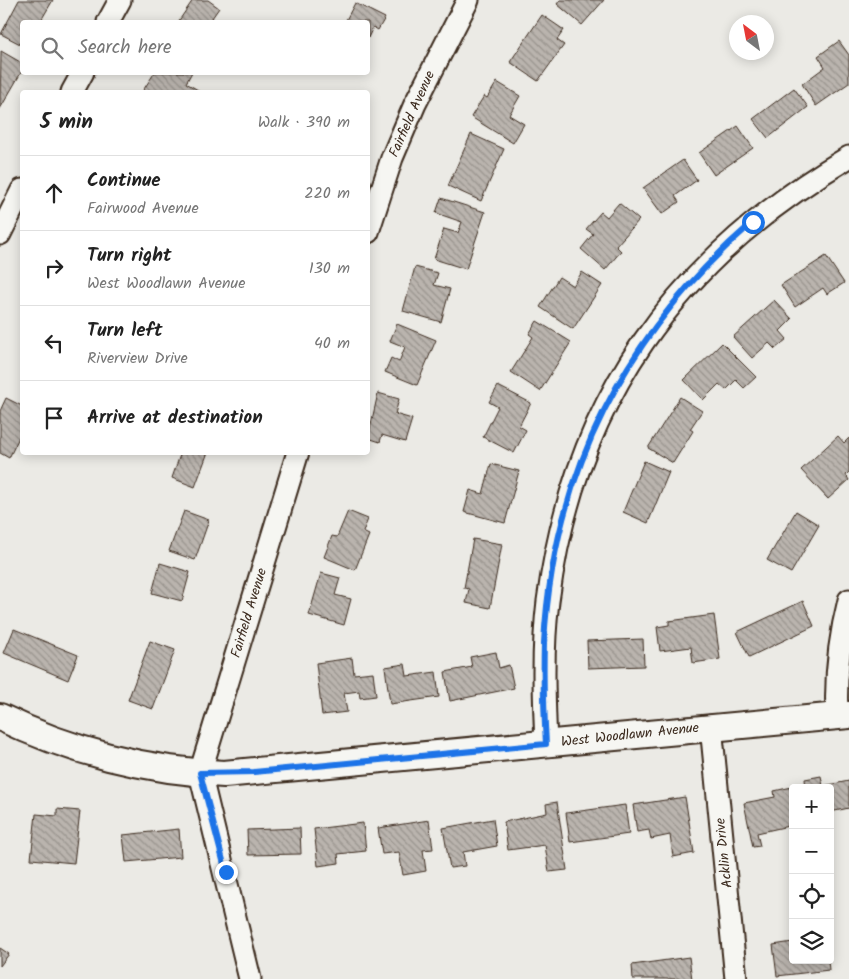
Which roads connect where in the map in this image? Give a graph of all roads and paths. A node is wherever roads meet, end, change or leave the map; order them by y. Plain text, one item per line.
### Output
1 (120, 0) edge
2 (468, 0) edge
3 (109, 20) edge
4 (81, 75) edge
5 (73, 90) edge
6 (849, 157) edge
7 (20, 194) edge
8 (370, 226) edge
9 (0, 234) edge
10 (297, 455) edge
11 (849, 600) edge
12 (843, 715) edge
13 (0, 718) edge
14 (711, 726) junction
15 (546, 744) junction
16 (200, 773) junction
17 (250, 979) edge
18 (736, 979) edge

1 - 3 street
2 - 8 street, Fairfield Avenue
4 - 5 street
6 - 15 street
7 - 9 street
10 - 16 street, Fairfield Avenue
11 - 12 street
12 - 14 street, West Woodlawn Avenue
13 - 16 street, West Woodlawn Avenue
14 - 15 street, West Woodlawn Avenue
14 - 18 street, Acklin Drive
15 - 16 street, West Woodlawn Avenue
16 - 17 street

